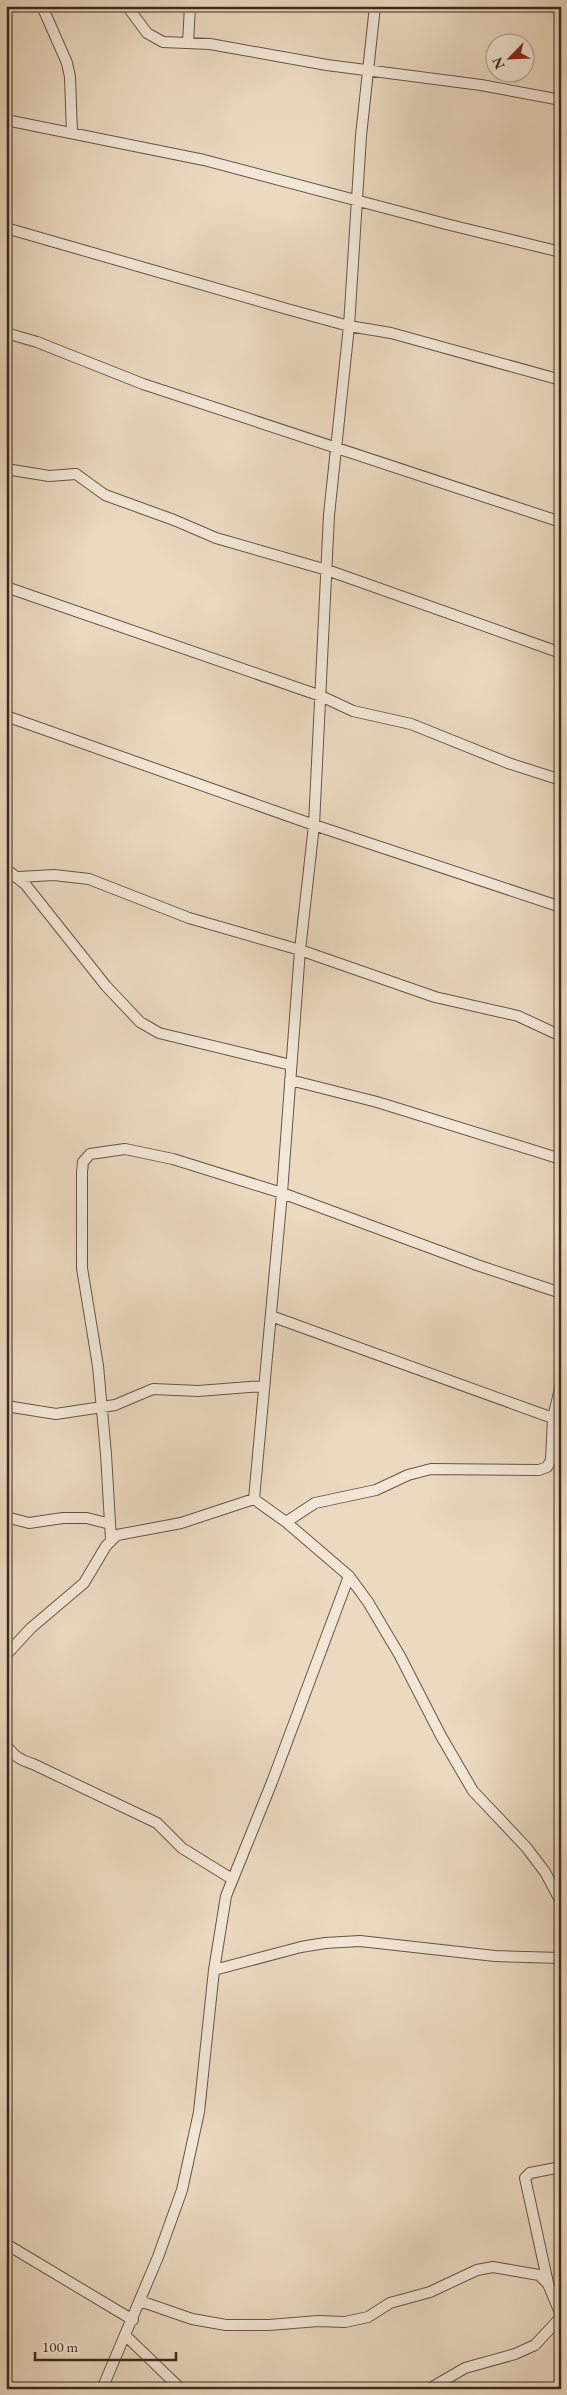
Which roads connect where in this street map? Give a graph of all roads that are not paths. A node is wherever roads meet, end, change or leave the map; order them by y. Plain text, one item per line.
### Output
1 (42, 6) edge
2 (127, 6) edge
3 (190, 6) edge
4 (374, 6) edge
5 (188, 43) junction
6 (367, 71) junction
7 (561, 100) edge
8 (6, 120) edge
9 (72, 132) junction
10 (357, 200) junction
11 (6, 228) edge
12 (561, 252) edge
13 (349, 326) junction
14 (6, 333) edge
15 (561, 380) edge
16 (336, 449) junction
17 (6, 469) edge
18 (561, 522) edge
19 (327, 570) junction
20 (6, 587) edge
21 (561, 653) edge
22 (320, 696) junction
23 (6, 716) edge
24 (561, 780) edge
25 (314, 824) junction
26 (6, 869) edge
27 (20, 877) junction
28 (561, 907) edge
29 (300, 950) junction
30 (561, 1036) edge
31 (291, 1065) junction
32 (290, 1080) junction
33 (561, 1158) edge
34 (282, 1193) junction
35 (561, 1292) edge
36 (271, 1316) junction
37 (561, 1384) edge
38 (264, 1386) junction
39 (6, 1406) edge
40 (102, 1408) junction
41 (557, 1420) edge
42 (254, 1499) junction
43 (6, 1517) edge
44 (286, 1522) junction
45 (110, 1524) junction
46 (111, 1540) junction
47 (349, 1576) junction
48 (6, 1654) edge
49 (6, 1745) edge
50 (232, 1879) junction
51 (561, 1902) edge
52 (561, 1958) edge
53 (214, 1970) junction
54 (561, 2167) edge
55 (6, 2244) edge
56 (548, 2284) junction
57 (140, 2301) junction
58 (561, 2316) edge
59 (133, 2320) junction
60 (126, 2336) junction
61 (102, 2389) edge
62 (182, 2389) edge
63 (429, 2389) edge

1 - 9 street
2 - 5 street
3 - 5 street
4 - 6 street
5 - 6 street
6 - 7 street
6 - 10 street
8 - 9 street
9 - 10 street
10 - 12 street
10 - 13 street
11 - 13 street
13 - 15 street
13 - 16 street
14 - 16 street
16 - 18 street
16 - 19 street
17 - 19 street
19 - 21 street
19 - 22 street
20 - 22 street
22 - 24 street
22 - 25 street
23 - 25 street
25 - 28 street
25 - 29 street
26 - 27 street
27 - 29 street
27 - 31 street
29 - 30 street
29 - 31 street
31 - 32 street
32 - 33 street
32 - 34 street
34 - 35 street
34 - 36 street
34 - 40 street
36 - 38 street
36 - 41 street
37 - 41 street
38 - 40 street
38 - 42 street
39 - 40 street
40 - 45 street
41 - 44 street
42 - 44 street
42 - 46 street
43 - 45 street
44 - 47 street
45 - 46 street
46 - 48 street
47 - 50 street
47 - 51 street
49 - 50 street
50 - 53 street
52 - 53 street
53 - 57 street
54 - 56 street
55 - 59 street
56 - 57 street
56 - 58 street
57 - 59 street
58 - 63 street
59 - 60 street
60 - 61 street
60 - 62 street

